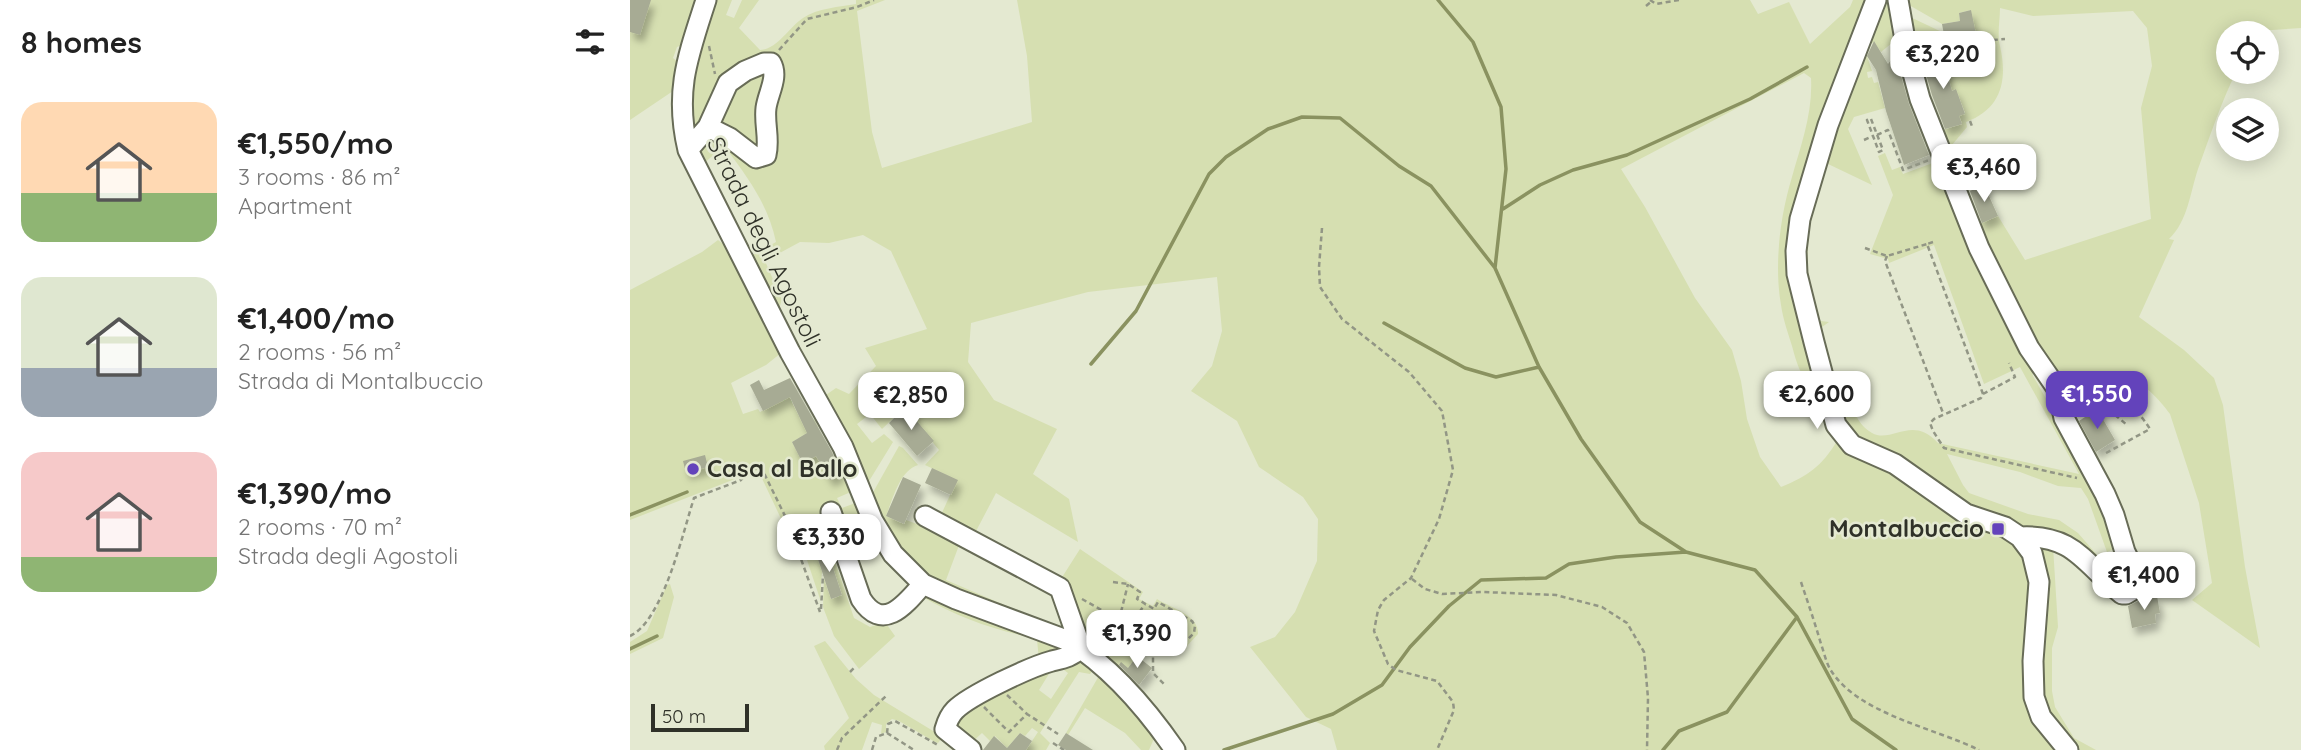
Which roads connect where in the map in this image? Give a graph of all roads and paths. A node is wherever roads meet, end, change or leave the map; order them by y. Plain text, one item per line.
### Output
1 (706, 0) edge
2 (874, 0) edge
3 (1679, 0) edge
4 (1876, 0) edge
5 (1898, 0) edge
6 (1651, 1) edge
7 (1646, 6) dead end
8 (695, 34) junction
9 (2006, 39) dead end
10 (1959, 43) dead end
11 (767, 62) junction
12 (724, 94) junction
13 (1970, 121) dead end
14 (708, 127) junction
15 (1973, 129) dead end
16 (1864, 140) dead end
17 (688, 150) junction
18 (1942, 154) junction
19 (1322, 228) dead end
20 (1933, 242) dead end
21 (1927, 244) junction
22 (1865, 248) dead end
23 (1887, 256) junction
24 (2009, 363) dead end
25 (2113, 377) dead end
26 (1983, 394) junction
27 (1944, 414) junction
28 (2102, 414) dead end
29 (2127, 425) dead end
30 (2106, 453) dead end
31 (2083, 483) dead end
32 (831, 512) dead end
33 (925, 516) dead end
34 (2020, 537) junction
35 (823, 575) dead end
36 (1411, 578) junction
37 (1113, 582) dead end
38 (1801, 582) dead end
39 (923, 584) junction
40 (1128, 584) junction
41 (1081, 599) dead end
42 (1145, 604) junction
43 (1119, 620) junction
44 (1130, 626) junction
45 (630, 636) edge
46 (1081, 648) junction
47 (1153, 649) junction
48 (854, 668) dead end
49 (850, 672) dead end
50 (1164, 684) dead end
51 (997, 686) junction
52 (886, 696) dead end
53 (974, 697) junction
54 (1027, 714) junction
55 (887, 733) junction
56 (1058, 734) dead end
57 (931, 742) dead end
58 (1053, 743) dead end
59 (837, 750) edge
60 (872, 750) edge
61 (914, 750) edge
62 (971, 750) edge
63 (1064, 750) edge
64 (1175, 750) edge
65 (1437, 750) edge
66 (1647, 750) edge
67 (1979, 750) edge
68 (2068, 750) edge

1 - 8 street, Strada degli Agostoli
2 - 11 path
3 - 6 path
4 - 34 street
5 - 18 street
6 - 7 path
8 - 12 path
8 - 17 street, Strada degli Agostoli
9 - 10 path
11 - 12 street
11 - 14 street
12 - 14 street
13 - 15 path
14 - 17 street
16 - 18 path
17 - 39 street, Strada degli Agostoli
18 - 34 street
19 - 36 path
20 - 21 path
21 - 23 path
21 - 26 path
22 - 23 path
23 - 27 path
24 - 26 path
25 - 30 path
26 - 27 path
27 - 31 path
28 - 29 path
32 - 39 street
33 - 46 street
34 - 68 street
35 - 45 path
36 - 65 path
36 - 66 path
37 - 40 path
38 - 67 path
39 - 46 street, Strada degli Agostoli
40 - 42 path
40 - 43 path
41 - 43 path
42 - 44 path
42 - 47 path
43 - 44 path
44 - 47 path
46 - 51 street
46 - 64 street, Strada degli Agostoli
47 - 50 path
48 - 49 path
51 - 53 street
51 - 54 path
52 - 59 path
53 - 54 path
53 - 62 street
54 - 56 path
55 - 57 path
55 - 60 path
55 - 61 path
58 - 63 path

